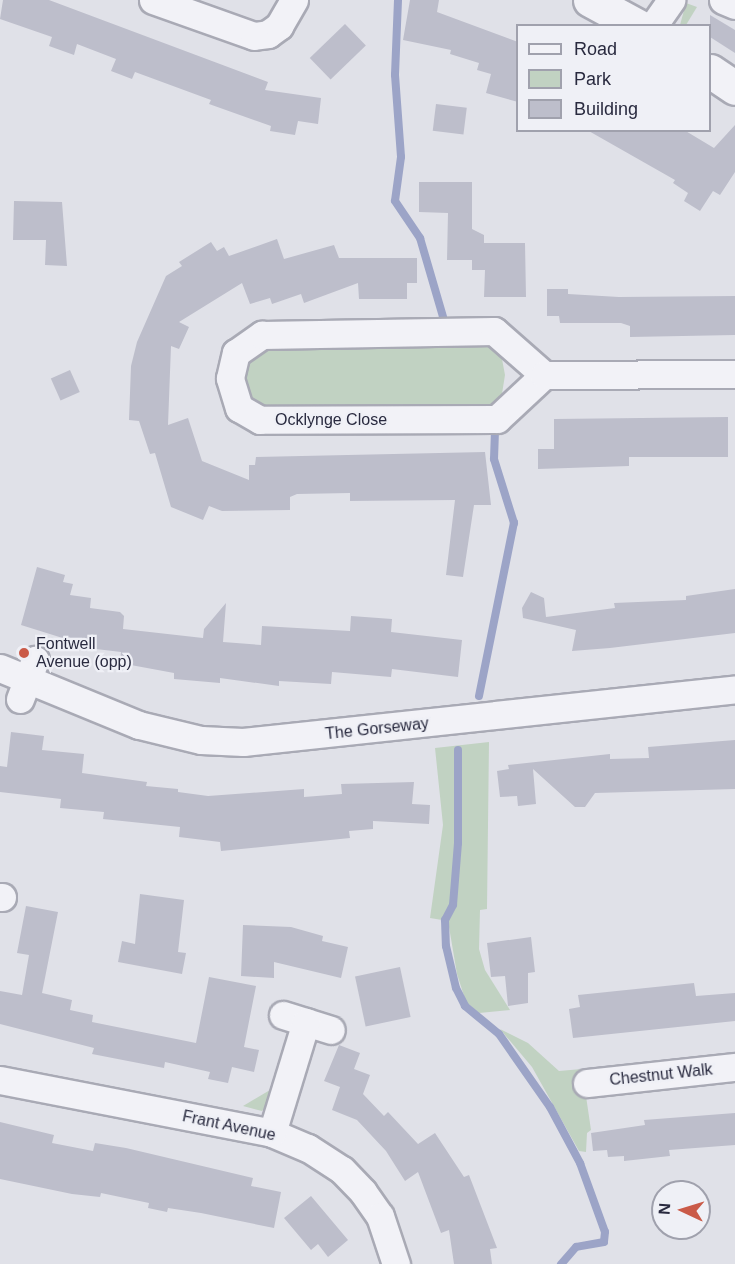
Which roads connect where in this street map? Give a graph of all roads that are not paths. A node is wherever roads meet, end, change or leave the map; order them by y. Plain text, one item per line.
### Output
1 (153, 0) edge
2 (294, 0) edge
3 (590, 0) edge
4 (671, 0) edge
5 (723, 0) edge
6 (735, 5) edge
7 (634, 24) edge
8 (654, 24) edge
9 (711, 72) edge
10 (735, 88) edge
11 (735, 374) edge
12 (544, 375) junction
13 (0, 668) edge
14 (735, 690) edge
15 (306, 1022) dead end
16 (735, 1067) edge
17 (0, 1080) edge
18 (587, 1083) dead end
19 (272, 1133) junction
20 (396, 1264) edge

1 - 2 street
3 - 7 street
4 - 8 street
5 - 6 street
9 - 10 street
11 - 12 street
12 - 12 street, Ocklynge Close
13 - 14 street, The Gorseway
15 - 19 street
16 - 18 street, Chestnut Walk
17 - 19 street, Frant Avenue
19 - 20 street, Frant Avenue

